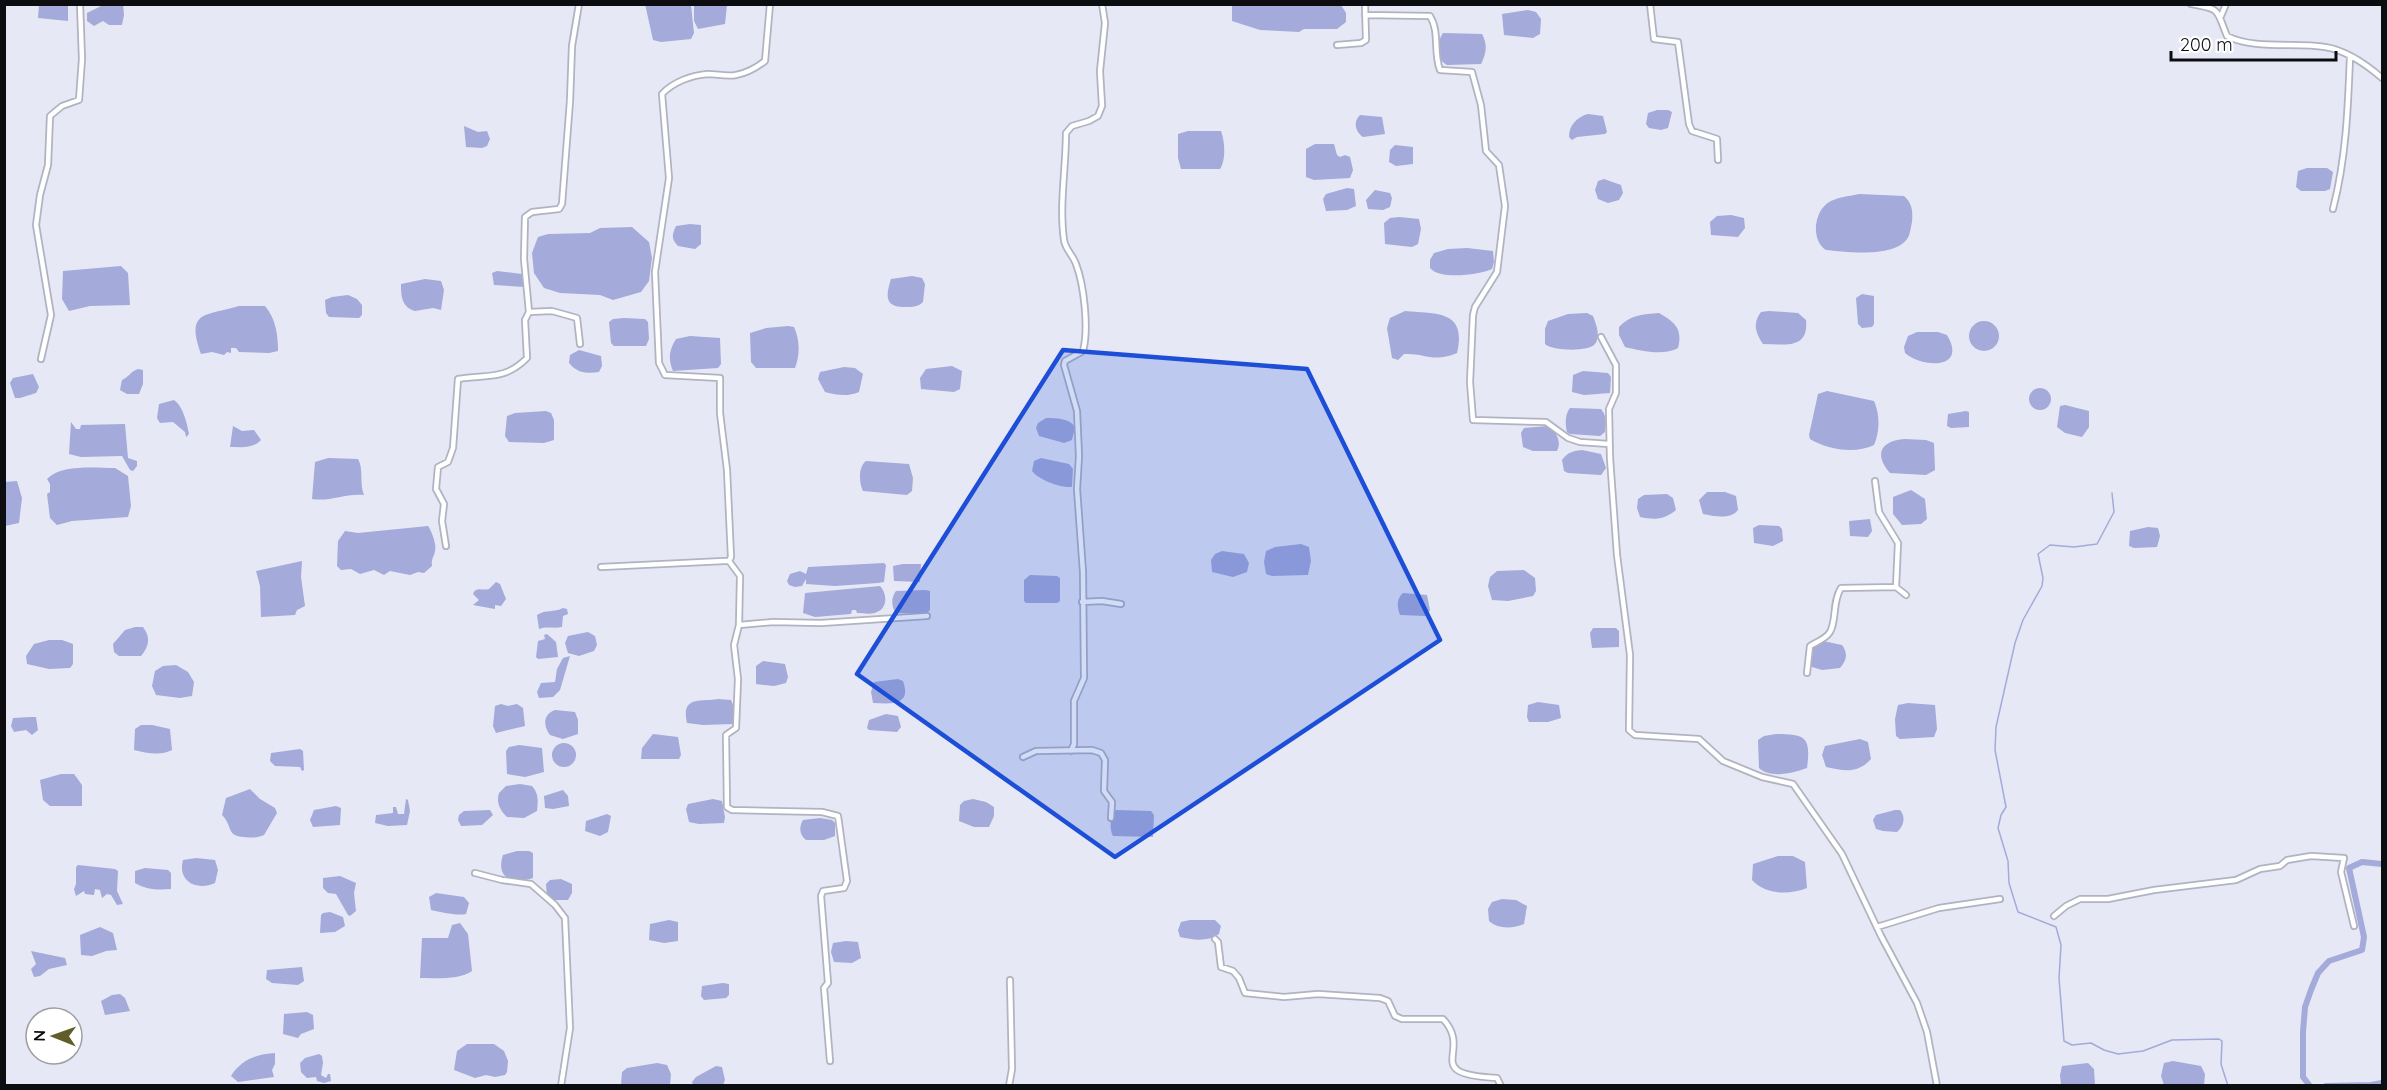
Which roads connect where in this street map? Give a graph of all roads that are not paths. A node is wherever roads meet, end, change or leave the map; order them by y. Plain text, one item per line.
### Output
1 (80, 4) edge
2 (579, 4) edge
3 (770, 4) edge
4 (1102, 4) edge
5 (1365, 4) edge
6 (1650, 4) edge
7 (2191, 4) edge
8 (2226, 4) edge
9 (1365, 15) junction
10 (2221, 16) junction
11 (1337, 45) dead end
12 (2350, 57) junction
13 (2382, 78) edge
14 (1718, 160) dead end
15 (2333, 209) dead end
16 (529, 312) junction
17 (1601, 337) dead end
18 (580, 344) dead end
19 (41, 359) dead end
20 (1609, 444) junction
21 (1875, 481) dead end
22 (446, 546) dead end
23 (729, 561) junction
24 (601, 567) dead end
25 (1896, 588) junction
26 (1906, 595) dead end
27 (1082, 602) junction
28 (1121, 604) dead end
29 (927, 616) dead end
30 (739, 625) junction
31 (1807, 673) dead end
32 (1071, 751) junction
33 (1023, 757) dead end
34 (1111, 818) dead end
35 (475, 873) dead end
36 (2000, 899) dead end
37 (2054, 916) dead end
38 (2354, 926) dead end
39 (1876, 927) junction
40 (1215, 939) dead end
41 (1010, 980) dead end
42 (830, 1061) dead end
43 (561, 1086) edge
44 (1009, 1086) edge
45 (1501, 1086) edge
46 (1936, 1086) edge

1 - 19 street
2 - 16 street
3 - 23 street
4 - 27 street
5 - 9 street
6 - 14 street
7 - 10 street
8 - 10 street
9 - 11 street
9 - 20 street
10 - 12 street
12 - 13 street
12 - 15 street
16 - 18 street
16 - 22 street
17 - 20 street
20 - 39 street
21 - 25 street
23 - 24 street
23 - 30 street
25 - 26 street
25 - 31 street
27 - 28 street
27 - 32 street
29 - 30 street
30 - 42 street
32 - 33 street
32 - 34 street
35 - 43 street
36 - 39 street
37 - 38 street
39 - 46 street
40 - 45 street
41 - 44 street

